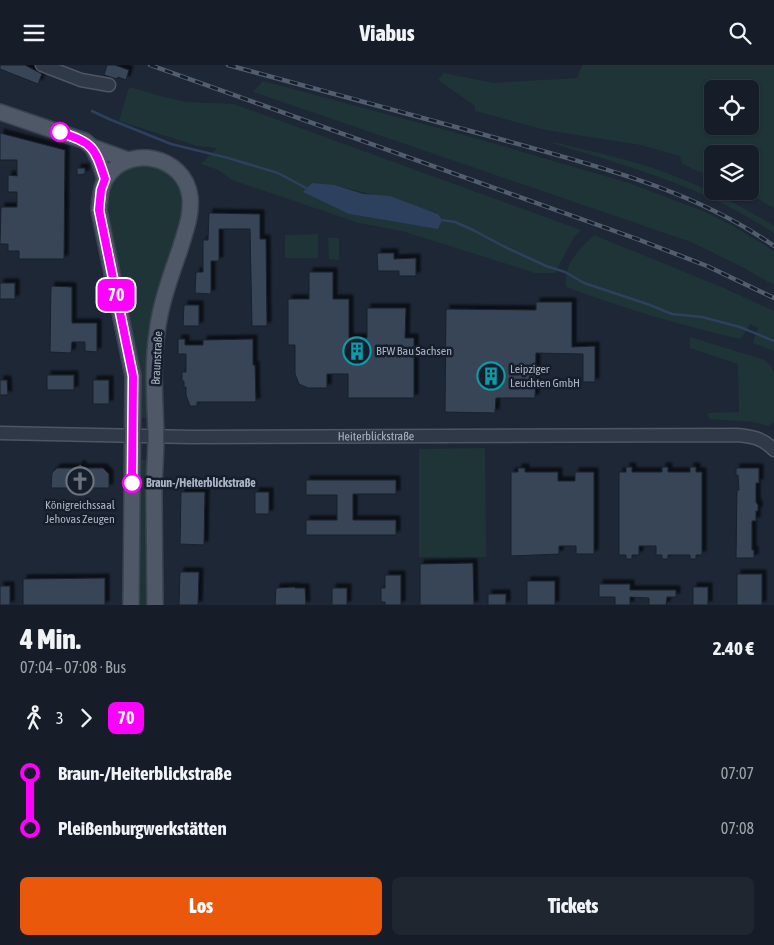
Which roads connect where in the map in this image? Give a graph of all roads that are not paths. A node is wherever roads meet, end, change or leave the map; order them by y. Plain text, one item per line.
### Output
1 (42, 65) edge
2 (109, 85) dead end
3 (0, 112) edge
4 (92, 147) junction
5 (128, 160) junction
6 (105, 179) junction
7 (0, 433) edge
8 (133, 435) junction
9 (156, 436) junction
10 (774, 450) edge
11 (131, 605) edge
12 (155, 605) edge

1 - 2 street
3 - 4 main road, Braunstraße
4 - 5 main road, Braunstraße
4 - 6 main road
5 - 6 main road
5 - 9 main road, Braunstraße
6 - 8 main road, Braunstraße
7 - 8 street, Heiterblickstraße
8 - 9 street, Heiterblickstraße
8 - 11 main road, Braunstraße
9 - 10 street, Heiterblickstraße
9 - 12 main road, Braunstraße

